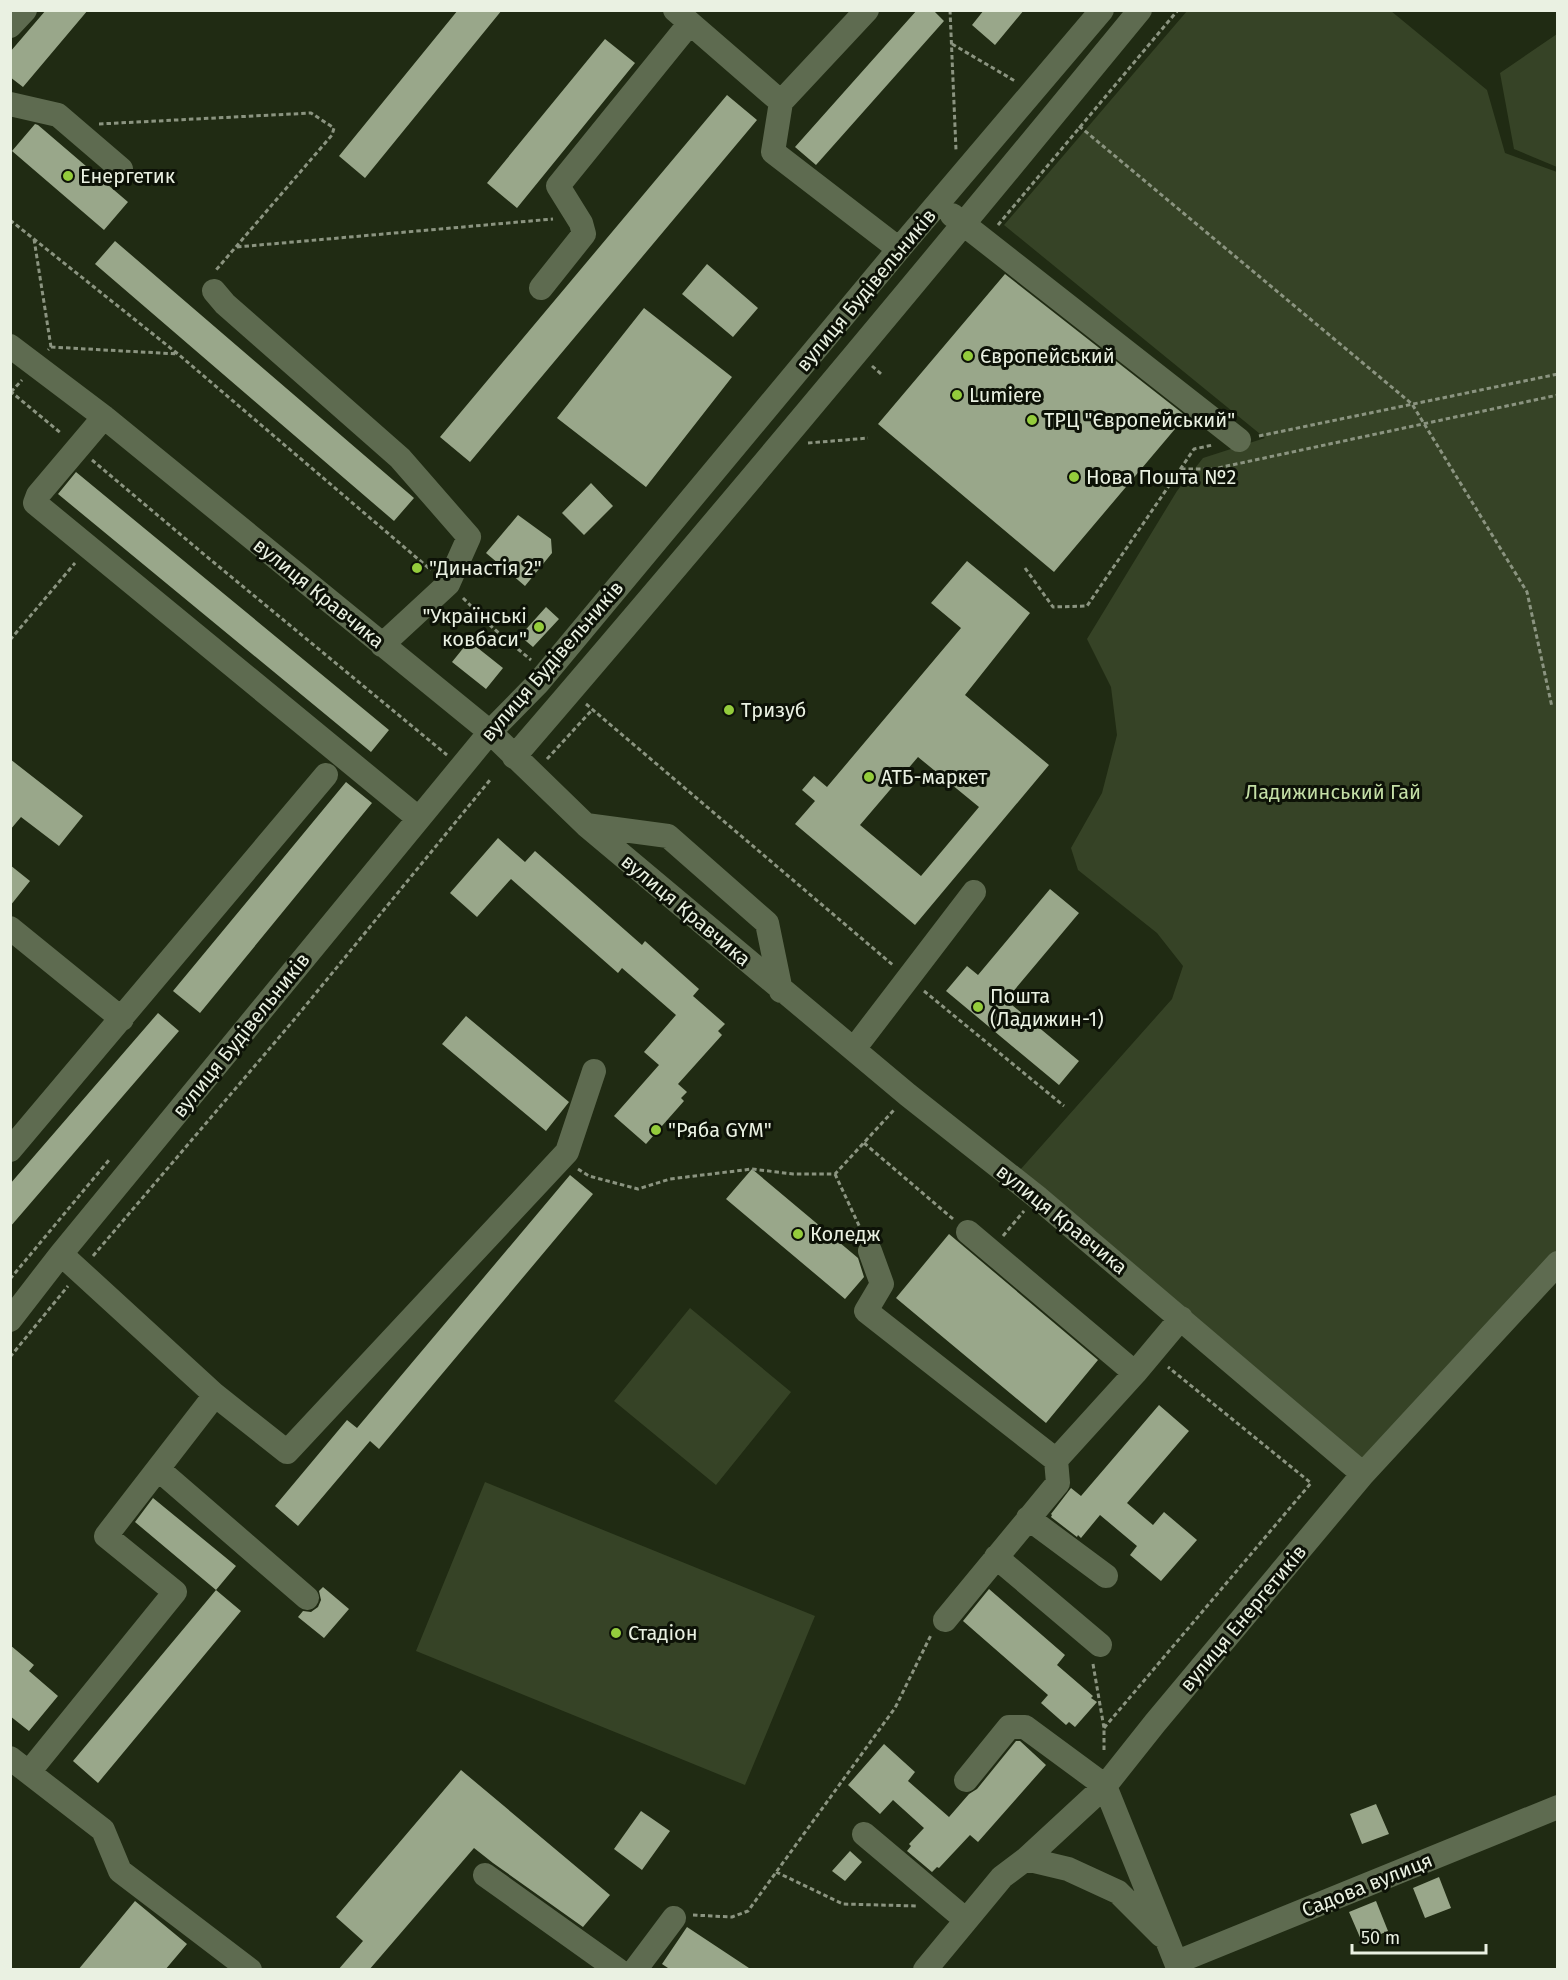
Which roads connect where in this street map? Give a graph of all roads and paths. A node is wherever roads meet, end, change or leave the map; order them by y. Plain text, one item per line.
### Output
1 (25, 10) edge
2 (867, 10) edge
3 (950, 10) edge
4 (1102, 10) edge
5 (1140, 10) edge
6 (1178, 10) edge
7 (682, 16) edge
8 (10, 26) edge
9 (951, 44) junction
10 (1019, 84) dead end
11 (782, 102) junction
12 (10, 104) edge
13 (70, 125) junction
14 (1079, 126) junction
15 (956, 159) dead end
16 (121, 169) dead end
17 (939, 204) junction
18 (577, 216) junction
19 (10, 220) edge
20 (964, 226) junction
21 (34, 237) junction
22 (984, 241) junction
23 (235, 248) junction
24 (899, 249) junction
25 (541, 288) dead end
26 (214, 291) joint
27 (10, 346) edge
28 (178, 354) junction
29 (1557, 374) edge
30 (794, 376) junction
31 (10, 391) edge
32 (1557, 395) edge
33 (819, 397) junction
34 (1412, 404) junction
35 (104, 417) junction
36 (1424, 424) junction
37 (868, 438) dead end
38 (1231, 442) junction
39 (779, 445) junction
40 (78, 448) junction
41 (1181, 468) junction
42 (88, 547) junction
43 (1025, 568) dead end
44 (448, 584) junction
45 (10, 640) edge
46 (382, 645) junction
47 (532, 660) dead end
48 (582, 701) dead end
49 (1552, 706) dead end
50 (592, 710) junction
51 (490, 732) junction
52 (449, 756) dead end
53 (514, 757) junction
54 (542, 765) dead end
55 (326, 775) dead end
56 (490, 780) dead end
57 (418, 818) junction
58 (586, 825) junction
59 (974, 892) dead end
60 (10, 928) edge
61 (907, 977) junction
62 (781, 991) junction
63 (122, 1019) junction
64 (854, 1049) junction
65 (594, 1071) dead end
66 (908, 1095) junction
67 (1064, 1106) dead end
68 (864, 1143) junction
69 (10, 1150) edge
70 (561, 1158) junction
71 (835, 1174) junction
72 (1037, 1197) junction
73 (968, 1232) joint
74 (870, 1251) joint
75 (990, 1251) junction
76 (61, 1254) junction
77 (1557, 1263) edge
78 (80, 1271) junction
79 (1181, 1318) junction
80 (10, 1320) edge
81 (1152, 1353) junction
82 (10, 1357) edge
83 (1135, 1373) junction
84 (215, 1395) junction
85 (1056, 1460) junction
86 (158, 1469) junction
87 (1363, 1474) junction
88 (1028, 1518) junction
89 (996, 1557) junction
90 (1106, 1576) dead end
91 (307, 1598) dead end
92 (945, 1620) joint
93 (1100, 1645) joint
94 (1104, 1728) junction
95 (20, 1765) edge
96 (966, 1780) dead end
97 (1105, 1786) junction
98 (1557, 1807) edge
99 (864, 1834) dead end
100 (1026, 1859) junction
101 (776, 1872) junction
102 (485, 1875) dead end
103 (958, 1914) junction
104 (674, 1918) joint
105 (1175, 1958) edge
106 (250, 1970) edge
107 (618, 1970) edge
108 (635, 1970) edge
109 (925, 1970) edge

1 - 8 street
2 - 11 street
3 - 9 path
4 - 17 street, вулиця Будівельників
5 - 20 street
6 - 14 path
7 - 11 street
7 - 18 street
9 - 10 path
9 - 15 path
11 - 24 street
12 - 13 street
13 - 16 street
13 - 23 path
14 - 22 path
14 - 34 path
17 - 20 street
17 - 24 street, вулиця Будівельників
18 - 23 path
18 - 25 street
19 - 21 path
20 - 22 street
20 - 33 street
21 - 28 path
21 - 28 path
22 - 38 street
23 - 26 path
24 - 30 street, вулиця Будівельників
26 - 44 street
27 - 35 street, вулиця Кравчика
28 - 44 path
29 - 34 path
30 - 33 street
30 - 51 street, вулиця Будівельників
31 - 40 path
32 - 36 path
33 - 39 street
34 - 36 path
34 - 38 path
35 - 40 street
35 - 46 street, вулиця Кравчика
36 - 41 path
36 - 49 path
37 - 39 path
38 - 41 path
39 - 53 street
40 - 42 street
40 - 52 path
41 - 43 path
42 - 45 path
42 - 57 street
44 - 46 street
44 - 47 path
46 - 51 street, вулиця Кравчика
48 - 50 path
50 - 54 path
50 - 61 path
51 - 53 street, вулиця Кравчика
51 - 57 street, вулиця Будівельників
53 - 58 street, вулиця Кравчика
55 - 63 street
56 - 78 path
57 - 76 street, вулиця Будівельників
58 - 62 street, вулиця Кравчика
58 - 62 street
59 - 61 street
60 - 63 street
61 - 64 street
61 - 67 path
62 - 64 street, вулиця Кравчика
63 - 69 street
64 - 66 street, вулиця Кравчика
65 - 70 street
66 - 68 path
66 - 72 street, вулиця Кравчика
68 - 71 path
68 - 73 path
70 - 71 path
70 - 84 street
71 - 74 path
72 - 75 path
72 - 79 street, вулиця Кравчика
73 - 75 street
74 - 85 street
75 - 83 street
76 - 78 street
76 - 80 street, вулиця Будівельників
77 - 87 street, вулиця Енергетиків
78 - 82 path
78 - 84 street
79 - 81 street
79 - 87 street, вулиця Кравчика
81 - 83 street
81 - 94 path
83 - 85 street
84 - 86 street
85 - 88 street
86 - 91 street
86 - 95 street
87 - 97 street, вулиця Енергетиків
88 - 89 street
88 - 90 street
89 - 92 street
89 - 93 street
92 - 101 path
93 - 94 path
94 - 97 path
95 - 106 street
96 - 97 street
97 - 100 street, вулиця Енергетиків
97 - 105 street
98 - 105 street, Садова вулиця
99 - 103 street
100 - 103 street, вулиця Енергетиків
100 - 105 street
101 - 103 path
101 - 104 path
102 - 107 street
103 - 109 street, вулиця Енергетиків
104 - 108 street

